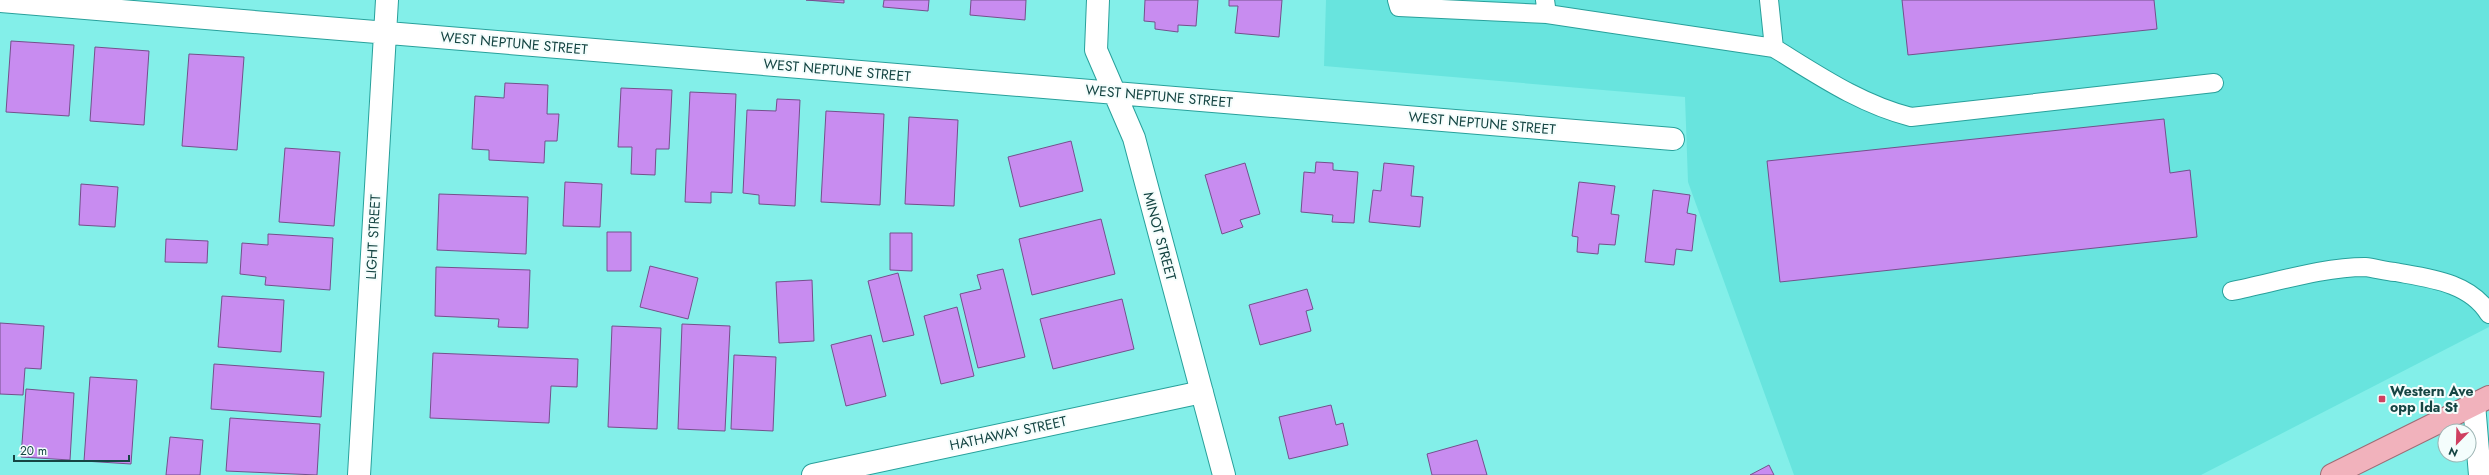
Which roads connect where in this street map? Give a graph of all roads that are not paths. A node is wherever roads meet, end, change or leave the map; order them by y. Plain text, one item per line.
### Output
1 (387, 0) edge
2 (1098, 0) edge
3 (1769, 0) edge
4 (0, 1) edge
5 (1398, 4) edge
6 (1546, 7) edge
7 (385, 32) junction
8 (1774, 48) junction
9 (2214, 83) dead end
10 (1116, 93) junction
11 (1673, 139) dead end
12 (2232, 291) dead end
13 (2489, 314) edge
14 (1202, 392) junction
15 (2482, 401) edge
16 (359, 475) edge
17 (814, 475) edge
18 (1224, 475) edge
19 (2332, 475) edge
20 (2480, 475) edge

1 - 7 street, LIGHT STREET
2 - 10 street, MINOT STREET
3 - 8 lane
4 - 7 street, WEST NEPTUNE STREET
5 - 6 lane
6 - 8 lane
7 - 10 street, WEST NEPTUNE STREET
7 - 16 street, LIGHT STREET
8 - 9 lane
10 - 11 street, WEST NEPTUNE STREET
10 - 14 street, MINOT STREET
12 - 13 lane
14 - 17 street, HATHAWAY STREET
14 - 18 street, MINOT STREET
15 - 19 main road
15 - 20 street

